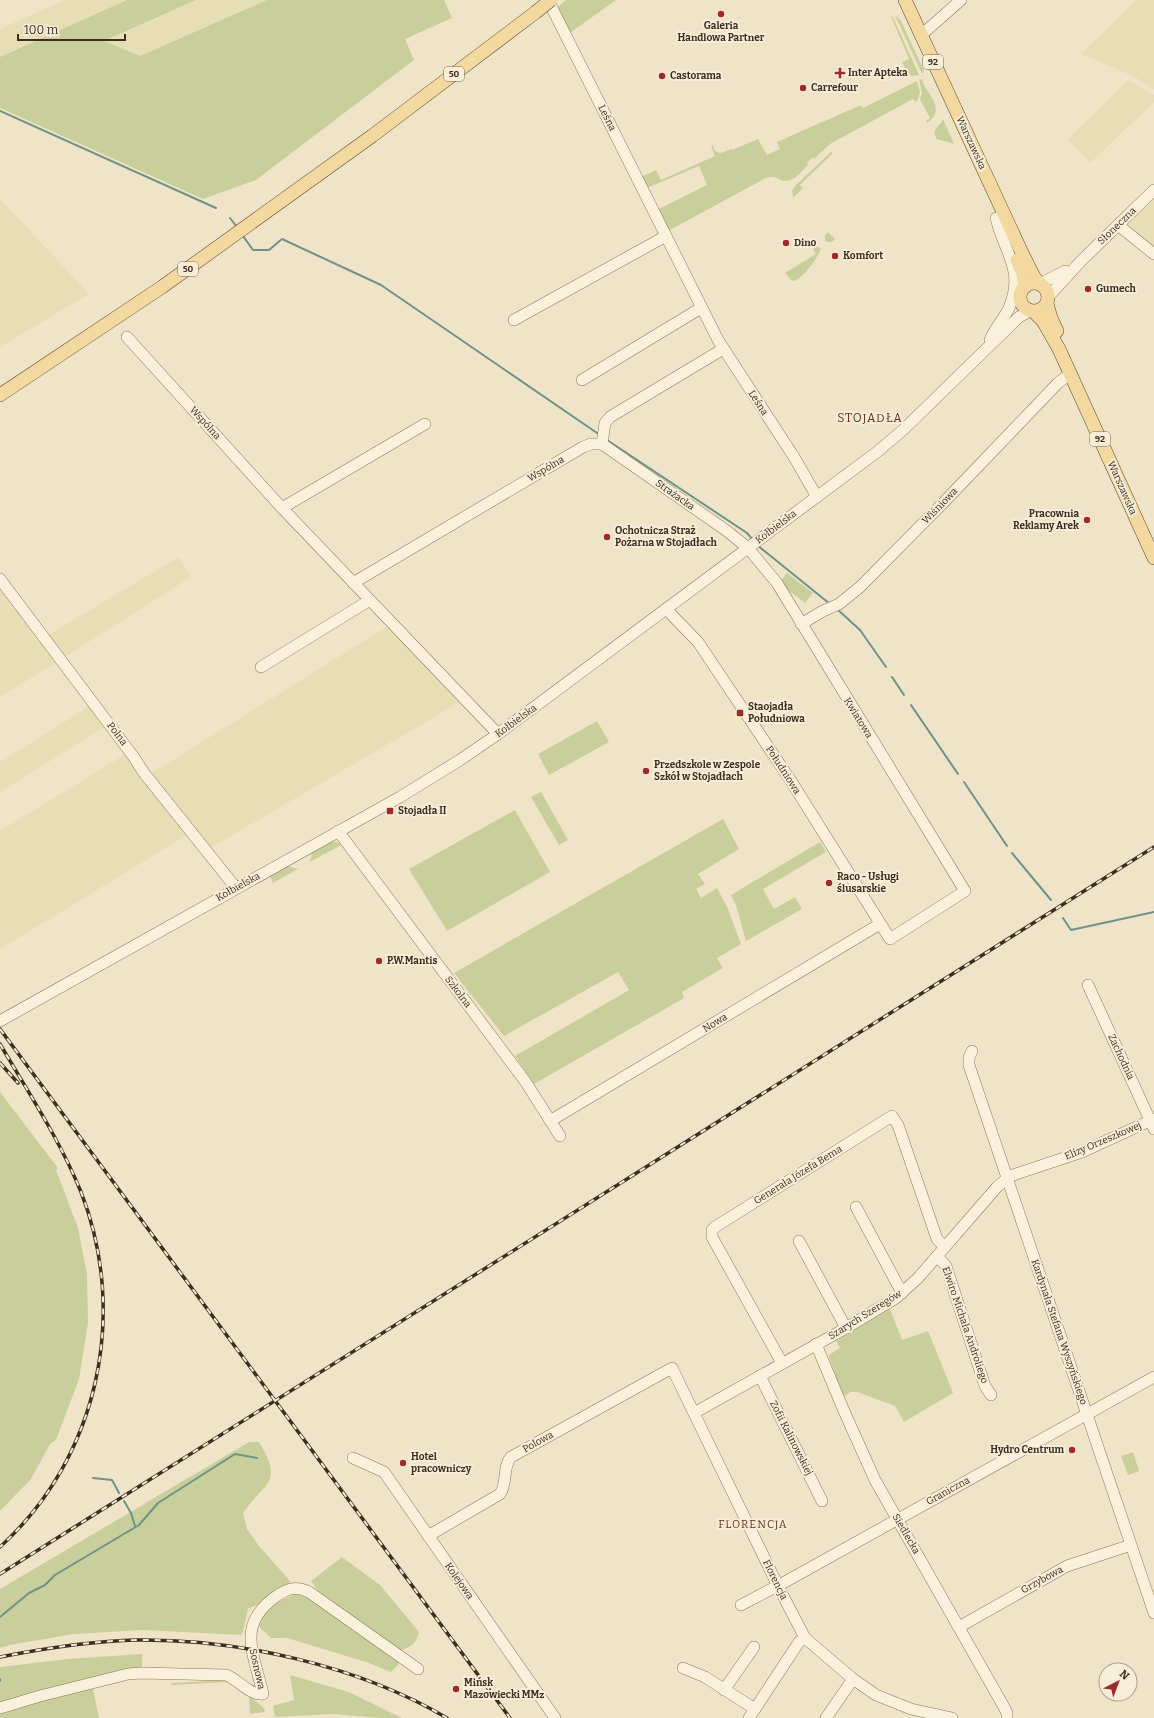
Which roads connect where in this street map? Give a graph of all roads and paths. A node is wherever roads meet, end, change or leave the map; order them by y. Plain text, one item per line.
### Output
1 (549, 0) edge
2 (897, 0) edge
3 (905, 0) edge
4 (961, 0) edge
5 (920, 34) junction
6 (1154, 190) edge
7 (996, 218) junction
8 (1118, 226) junction
9 (666, 236) junction
10 (1154, 254) edge
11 (1081, 261) junction
12 (1040, 284) junction
13 (1025, 287) junction
14 (1020, 300) junction
15 (1048, 300) junction
16 (701, 308) junction
17 (1032, 311) junction
18 (514, 320) dead end
19 (127, 337) dead end
20 (990, 340) junction
21 (723, 349) junction
22 (983, 351) junction
23 (1070, 374) junction
24 (582, 380) dead end
25 (0, 395) edge
26 (425, 424) dead end
27 (602, 440) junction
28 (817, 497) junction
29 (282, 508) junction
30 (752, 544) junction
31 (1154, 544) edge
32 (1154, 558) edge
33 (0, 578) edge
34 (353, 583) junction
35 (370, 600) junction
36 (666, 609) junction
37 (801, 624) junction
38 (261, 667) dead end
39 (498, 734) junction
40 (338, 831) junction
41 (236, 888) junction
42 (880, 924) junction
43 (890, 939) joint
44 (1088, 985) dead end
45 (3, 1019) edge
46 (972, 1051) dead end
47 (550, 1121) junction
48 (1153, 1123) edge
49 (560, 1136) dead end
50 (1007, 1179) junction
51 (856, 1207) dead end
52 (799, 1241) dead end
53 (945, 1247) junction
54 (937, 1256) junction
55 (902, 1293) junction
56 (846, 1328) junction
57 (816, 1344) junction
58 (782, 1363) junction
59 (672, 1368) joint
60 (760, 1376) junction
61 (1154, 1378) edge
62 (992, 1395) dead end
63 (694, 1413) junction
64 (1087, 1414) junction
65 (353, 1458) dead end
66 (822, 1501) dead end
67 (897, 1519) junction
68 (428, 1536) junction
69 (1131, 1545) junction
70 (778, 1586) junction
71 (741, 1605) dead end
72 (1154, 1613) edge
73 (959, 1627) junction
74 (805, 1638) junction
75 (754, 1647) dead end
76 (683, 1668) dead end
77 (418, 1669) dead end
78 (853, 1679) junction
79 (724, 1690) junction
80 (0, 1708) edge
81 (752, 1714) edge
82 (555, 1718) edge
83 (826, 1718) edge
84 (952, 1718) edge
85 (1007, 1718) edge

1 - 9 street, Leśna
1 - 25 main road, 50, bridge
2 - 7 main road, Warszawska / 92
3 - 5 main road, Warszawska / 92
4 - 5 street
5 - 12 main road, Warszawska / 92
6 - 8 street, Słoneczna
7 - 13 main road, Warszawska / 92
7 - 20 street
8 - 10 street
8 - 11 street, Słoneczna
9 - 16 street, Leśna
9 - 18 street
11 - 12 street, Słoneczna
11 - 15 street, Słoneczna
12 - 13 main road
12 - 15 main road, 92
13 - 14 main road
14 - 17 main road, 92
14 - 20 street, Kołbielska
15 - 17 main road
15 - 31 main road, Warszawska / 92
16 - 21 street, Leśna
16 - 24 street
17 - 22 street, Kołbielska
17 - 23 main road, Warszawska / 92
19 - 29 street, Wspólna
20 - 22 street, Kołbielska
21 - 27 street
21 - 28 street, Leśna
22 - 28 street, Kołbielska
23 - 32 main road, Warszawska / 92
23 - 37 street, Wiśniowa
26 - 29 street
27 - 30 street, Strażacka
27 - 34 street, Wspólna
28 - 30 street, Kołbielska
29 - 34 street, Wspólna
30 - 36 street, Kołbielska
30 - 37 street, Kwiatowa
33 - 41 street, Polna
34 - 35 street, Wspólna
35 - 38 street
35 - 39 street, Wspólna
36 - 39 street, Kołbielska
36 - 42 street, Południowa
37 - 43 street, Kwiatowa
39 - 40 street, Kołbielska
40 - 41 street, Kołbielska
40 - 47 street, Szkolna
41 - 45 street, Kołbielska
42 - 43 street, Południowa
42 - 47 street, Nowa
44 - 48 street, Zachodnia
46 - 50 street, Kardynała Stefana Wyszyńskiego
47 - 49 street, Szkolna
48 - 50 street, Elizy Orzeszkowej
50 - 53 street, Szarych Szeregów
50 - 64 street, Kardynała Stefana Wyszyńskiego
51 - 55 street
52 - 56 street
53 - 54 street, Szarych Szeregów
53 - 58 street, Generała Józefa Bema
54 - 55 street, Szarych Szeregów
54 - 62 street, Elwiro Michała Androliego
55 - 56 street, Szarych Szeregów
56 - 57 street, Szarych Szeregów
57 - 58 street, Szarych Szeregów
57 - 67 street, Siedlecka
58 - 60 street, Szarych Szeregów
59 - 63 street, Florencja
59 - 68 street, Polowa
60 - 63 street, Szarych Szeregów
60 - 66 street, Zofii Kalinowskiej
61 - 64 street, Graniczna
63 - 70 street, Florencja
64 - 67 street, Graniczna
64 - 69 street, Kardynała Stefana Wyszyńskiego
65 - 68 street, Kolejowa
67 - 70 street, Graniczna
67 - 73 street, Siedlecka
68 - 82 street, Kolejowa
69 - 72 street, Kardynała Stefana Wyszyńskiego
69 - 73 street, Grzybowa
70 - 71 street, Graniczna
70 - 74 street, Florencja
73 - 85 street, Siedlecka
74 - 78 street, Florencja
74 - 81 street
75 - 79 street
76 - 79 street
77 - 80 street, Sosnowa
78 - 83 street
78 - 84 street, Florencja
79 - 81 street

